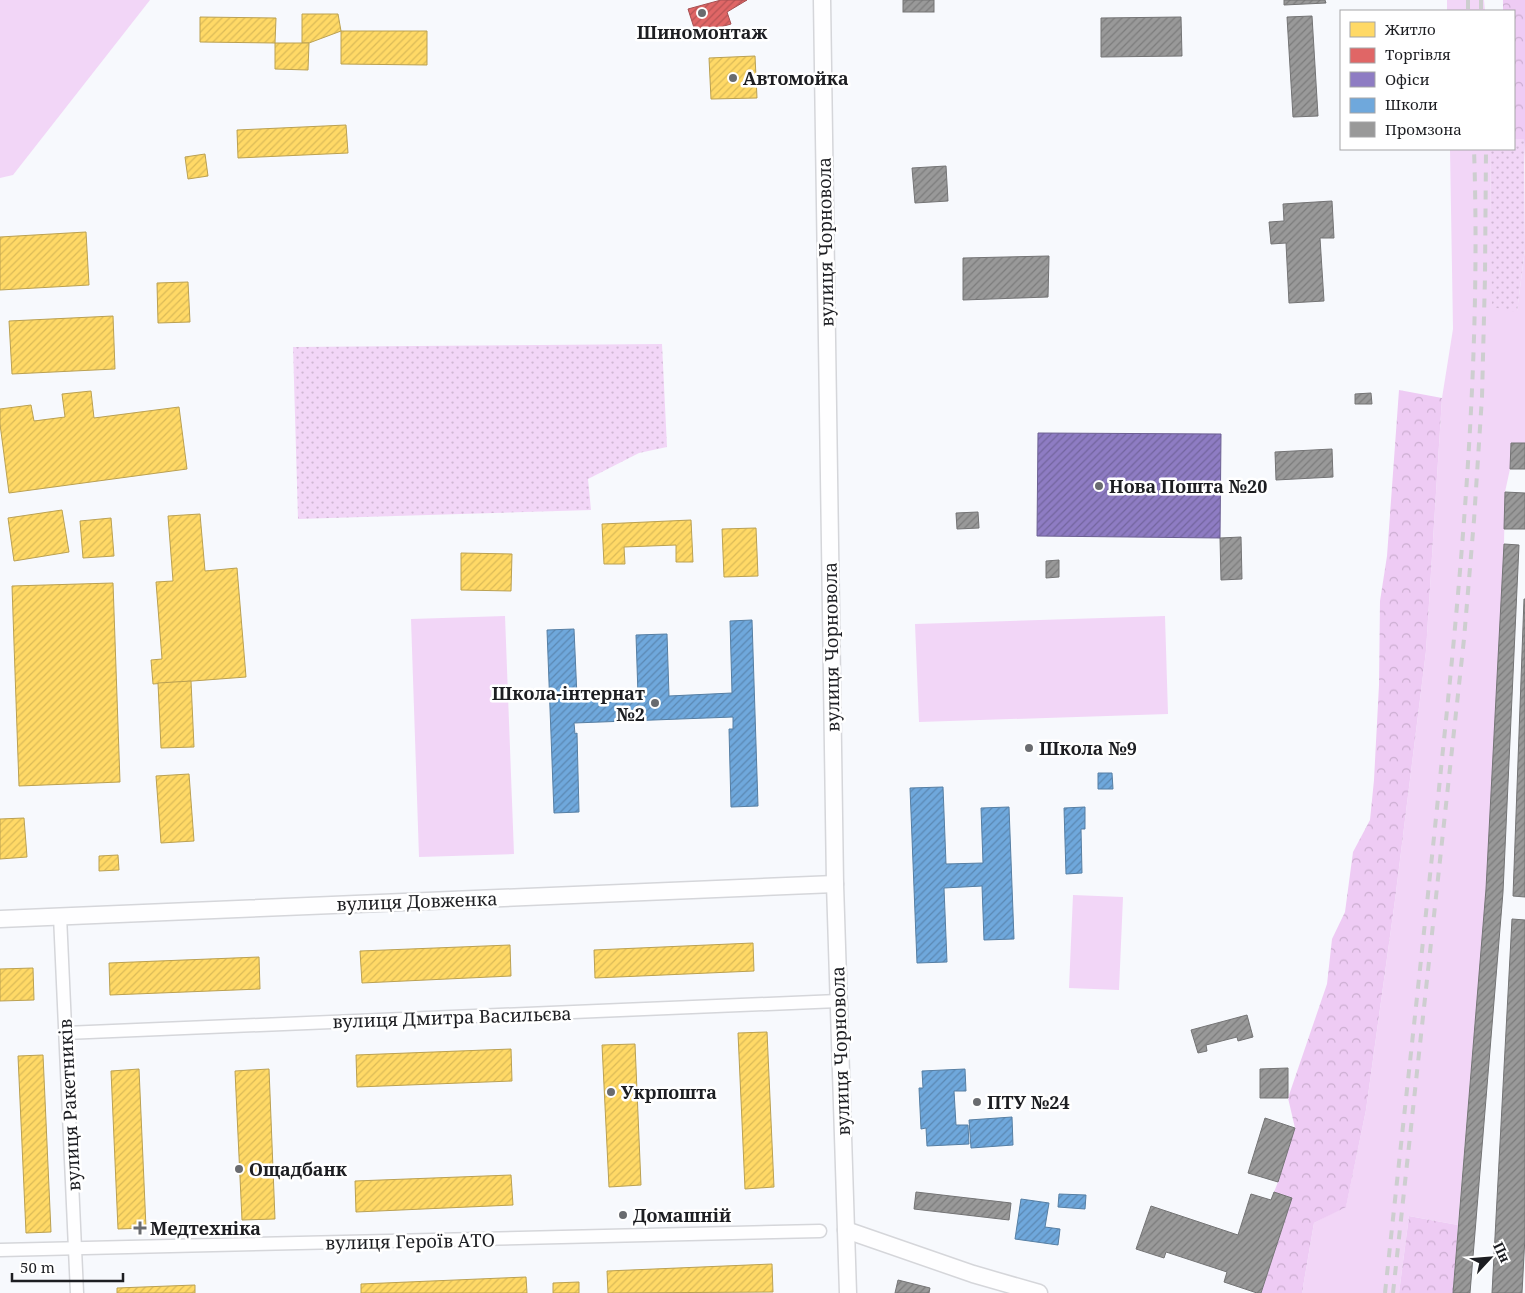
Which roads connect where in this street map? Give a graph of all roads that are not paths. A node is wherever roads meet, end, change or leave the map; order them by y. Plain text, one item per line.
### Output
1 (822, 0) edge
2 (835, 884) junction
3 (60, 916) junction
4 (0, 919) edge
5 (838, 1001) junction
6 (65, 1033) junction
7 (820, 1230) dead end
8 (846, 1230) junction
9 (75, 1248) junction
10 (0, 1250) edge
11 (77, 1293) edge
12 (848, 1293) edge
13 (1039, 1293) edge

1 - 2 street, вулиця Чорновола
2 - 3 street, вулиця Довженка
2 - 5 street, вулиця Чорновола
3 - 4 street, вулиця Довженка
3 - 6 street, вулиця Ракетників
5 - 6 street, вулиця Дмитра Васильєва
5 - 8 street, вулиця Чорновола
6 - 9 street, вулиця Ракетників
7 - 9 street, вулиця Героїв АТО
8 - 12 street, вулиця Чорновола
8 - 13 street
9 - 10 street, вулиця Героїв АТО
9 - 11 street, вулиця Ракетників

